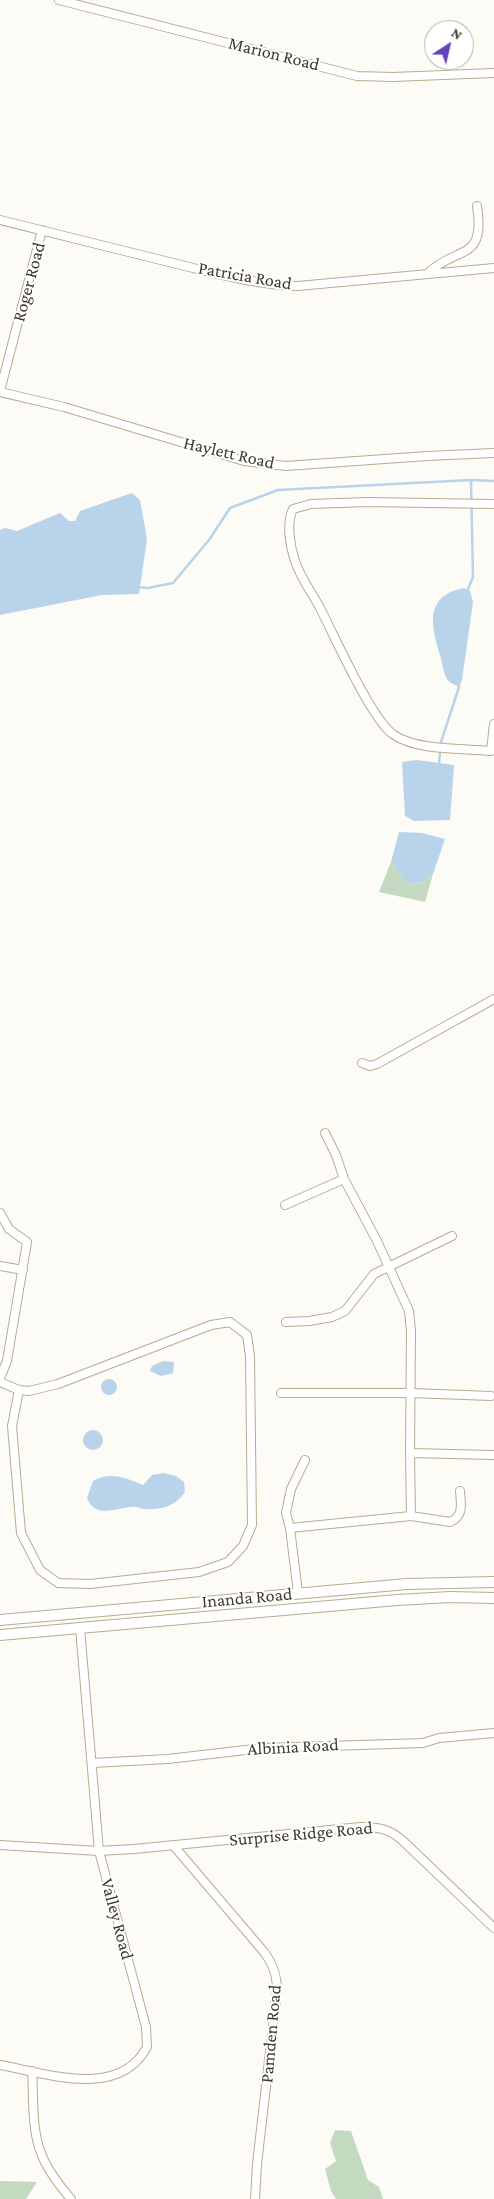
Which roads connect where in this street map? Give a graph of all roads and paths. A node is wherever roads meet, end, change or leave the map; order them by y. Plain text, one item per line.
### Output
1 (59, 0) edge
2 (494, 73) edge
3 (477, 206) dead end
4 (0, 220) edge
5 (42, 230) junction
6 (494, 268) edge
7 (427, 274) junction
8 (0, 391) edge
9 (494, 453) edge
10 (494, 504) edge
11 (494, 724) edge
12 (492, 751) edge
13 (494, 999) edge
14 (362, 1064) dead end
15 (325, 1133) dead end
16 (344, 1179) junction
17 (285, 1205) dead end
18 (0, 1213) edge
19 (452, 1236) dead end
20 (0, 1266) edge
21 (389, 1268) junction
22 (23, 1270) junction
23 (286, 1322) dead end
24 (0, 1378) edge
25 (0, 1382) edge
26 (19, 1390) junction
27 (281, 1393) dead end
28 (411, 1393) junction
29 (491, 1396) dead end
30 (410, 1453) junction
31 (494, 1455) edge
32 (305, 1460) dead end
33 (460, 1491) dead end
34 (411, 1516) junction
35 (290, 1528) junction
36 (494, 1582) edge
37 (426, 1583) junction
38 (298, 1593) junction
39 (432, 1598) junction
40 (494, 1598) edge
41 (0, 1620) edge
42 (80, 1628) junction
43 (0, 1635) edge
44 (494, 1733) edge
45 (92, 1762) junction
46 (0, 1845) edge
47 (173, 1845) junction
48 (100, 1851) junction
49 (494, 1928) edge
50 (0, 2065) edge
51 (32, 2071) junction
52 (70, 2199) edge
53 (255, 2199) edge

1 - 2 street, Marion Road
3 - 7 street
4 - 5 street, Patricia Road
5 - 7 street, Patricia Road
5 - 8 street, Roger Road
6 - 7 street, Patricia Road
8 - 9 street, Haylett Road
10 - 12 street
11 - 12 street
13 - 14 street
15 - 16 street
16 - 17 street
16 - 21 street
18 - 22 street
19 - 21 street
20 - 22 street
21 - 23 street
21 - 28 street
22 - 24 street
25 - 26 street
26 - 26 street
27 - 28 street
28 - 29 street
28 - 30 street
30 - 31 street
30 - 34 street
32 - 35 street
33 - 34 street
34 - 35 street
35 - 38 street
36 - 37 main road, Inanda Road
37 - 38 main road, Inanda Road
37 - 39 main road
38 - 41 main road, Inanda Road
39 - 40 main road, Inanda Road
39 - 42 main road, Inanda Road
42 - 43 main road, Inanda Road
42 - 45 street, Valley Road
44 - 45 street, Albinia Road
45 - 48 street, Valley Road
46 - 48 street, Surprise Ridge Road
47 - 48 street, Surprise Ridge Road
47 - 49 street, Surprise Ridge Road
47 - 53 street, Pamden Road
48 - 51 street, Valley Road
50 - 51 street, Valley Road
51 - 52 street

